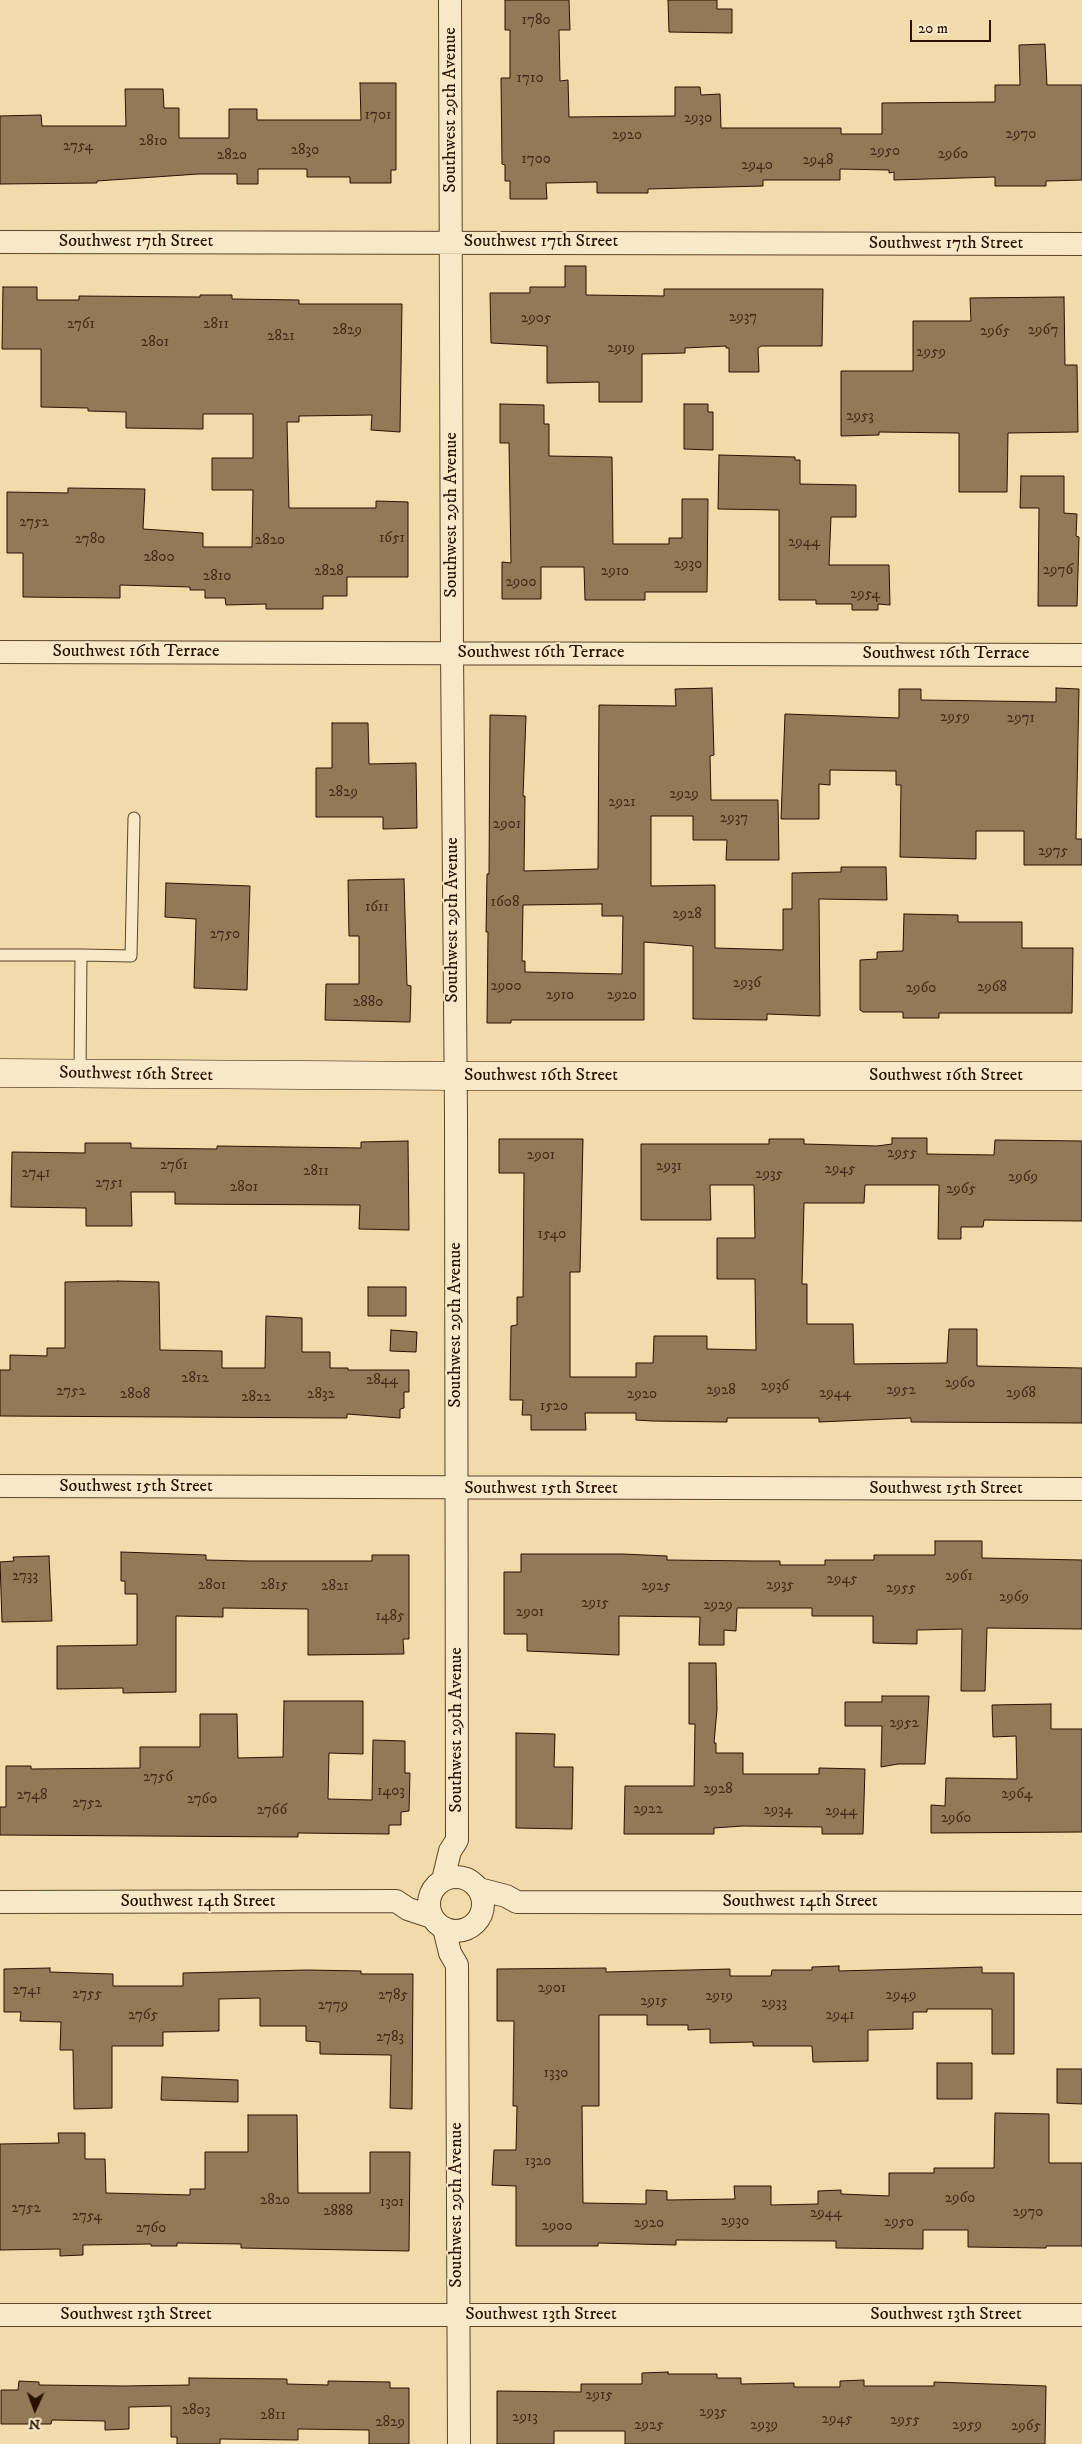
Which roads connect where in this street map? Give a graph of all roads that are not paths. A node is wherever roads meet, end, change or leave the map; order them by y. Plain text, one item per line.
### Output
1 (450, 0) edge
2 (0, 242) edge
3 (452, 242) junction
4 (1082, 244) edge
5 (0, 652) edge
6 (452, 652) junction
7 (1082, 654) edge
8 (134, 818) dead end
9 (0, 955) edge
10 (81, 955) junction
11 (0, 1074) edge
12 (80, 1074) junction
13 (455, 1076) junction
14 (1082, 1076) edge
15 (0, 1486) edge
16 (457, 1488) junction
17 (1082, 1489) edge
18 (457, 1840) junction
19 (474, 1884) junction
20 (438, 1885) junction
21 (396, 1901) junction
22 (0, 1902) edge
23 (517, 1902) junction
24 (1082, 1903) edge
25 (438, 1923) junction
26 (474, 1923) junction
27 (457, 1965) junction
28 (0, 2315) edge
29 (1082, 2315) edge
30 (458, 2316) junction
31 (459, 2444) edge

1 - 3 street, Southwest 29th Avenue
2 - 3 street, Southwest 17th Street
3 - 4 street, Southwest 17th Street
3 - 6 street, Southwest 29th Avenue
5 - 6 street, Southwest 16th Terrace
6 - 7 street, Southwest 16th Terrace
6 - 13 street, Southwest 29th Avenue
8 - 10 lane
9 - 10 lane
10 - 12 lane
11 - 12 street, Southwest 16th Street
12 - 13 street, Southwest 16th Street
13 - 14 street, Southwest 16th Street
13 - 16 street, Southwest 29th Avenue
15 - 16 street, Southwest 15th Street
16 - 17 street, Southwest 15th Street
16 - 18 street, Southwest 29th Avenue
18 - 19 street, Southwest 29th Avenue
18 - 20 street, Southwest 29th Avenue
19 - 20 street
19 - 23 street, Southwest 14th Street
19 - 26 street
20 - 21 street, Southwest 14th Street
20 - 25 street
21 - 22 street, Southwest 14th Street
21 - 25 street, Southwest 14th Street
23 - 24 street, Southwest 14th Street
23 - 26 street, Southwest 14th Street
25 - 26 street
25 - 27 street, Southwest 29th Avenue
26 - 27 street, Southwest 29th Avenue
27 - 30 street, Southwest 29th Avenue
28 - 30 street, Southwest 13th Street
29 - 30 street, Southwest 13th Street
30 - 31 street, Southwest 29th Avenue

